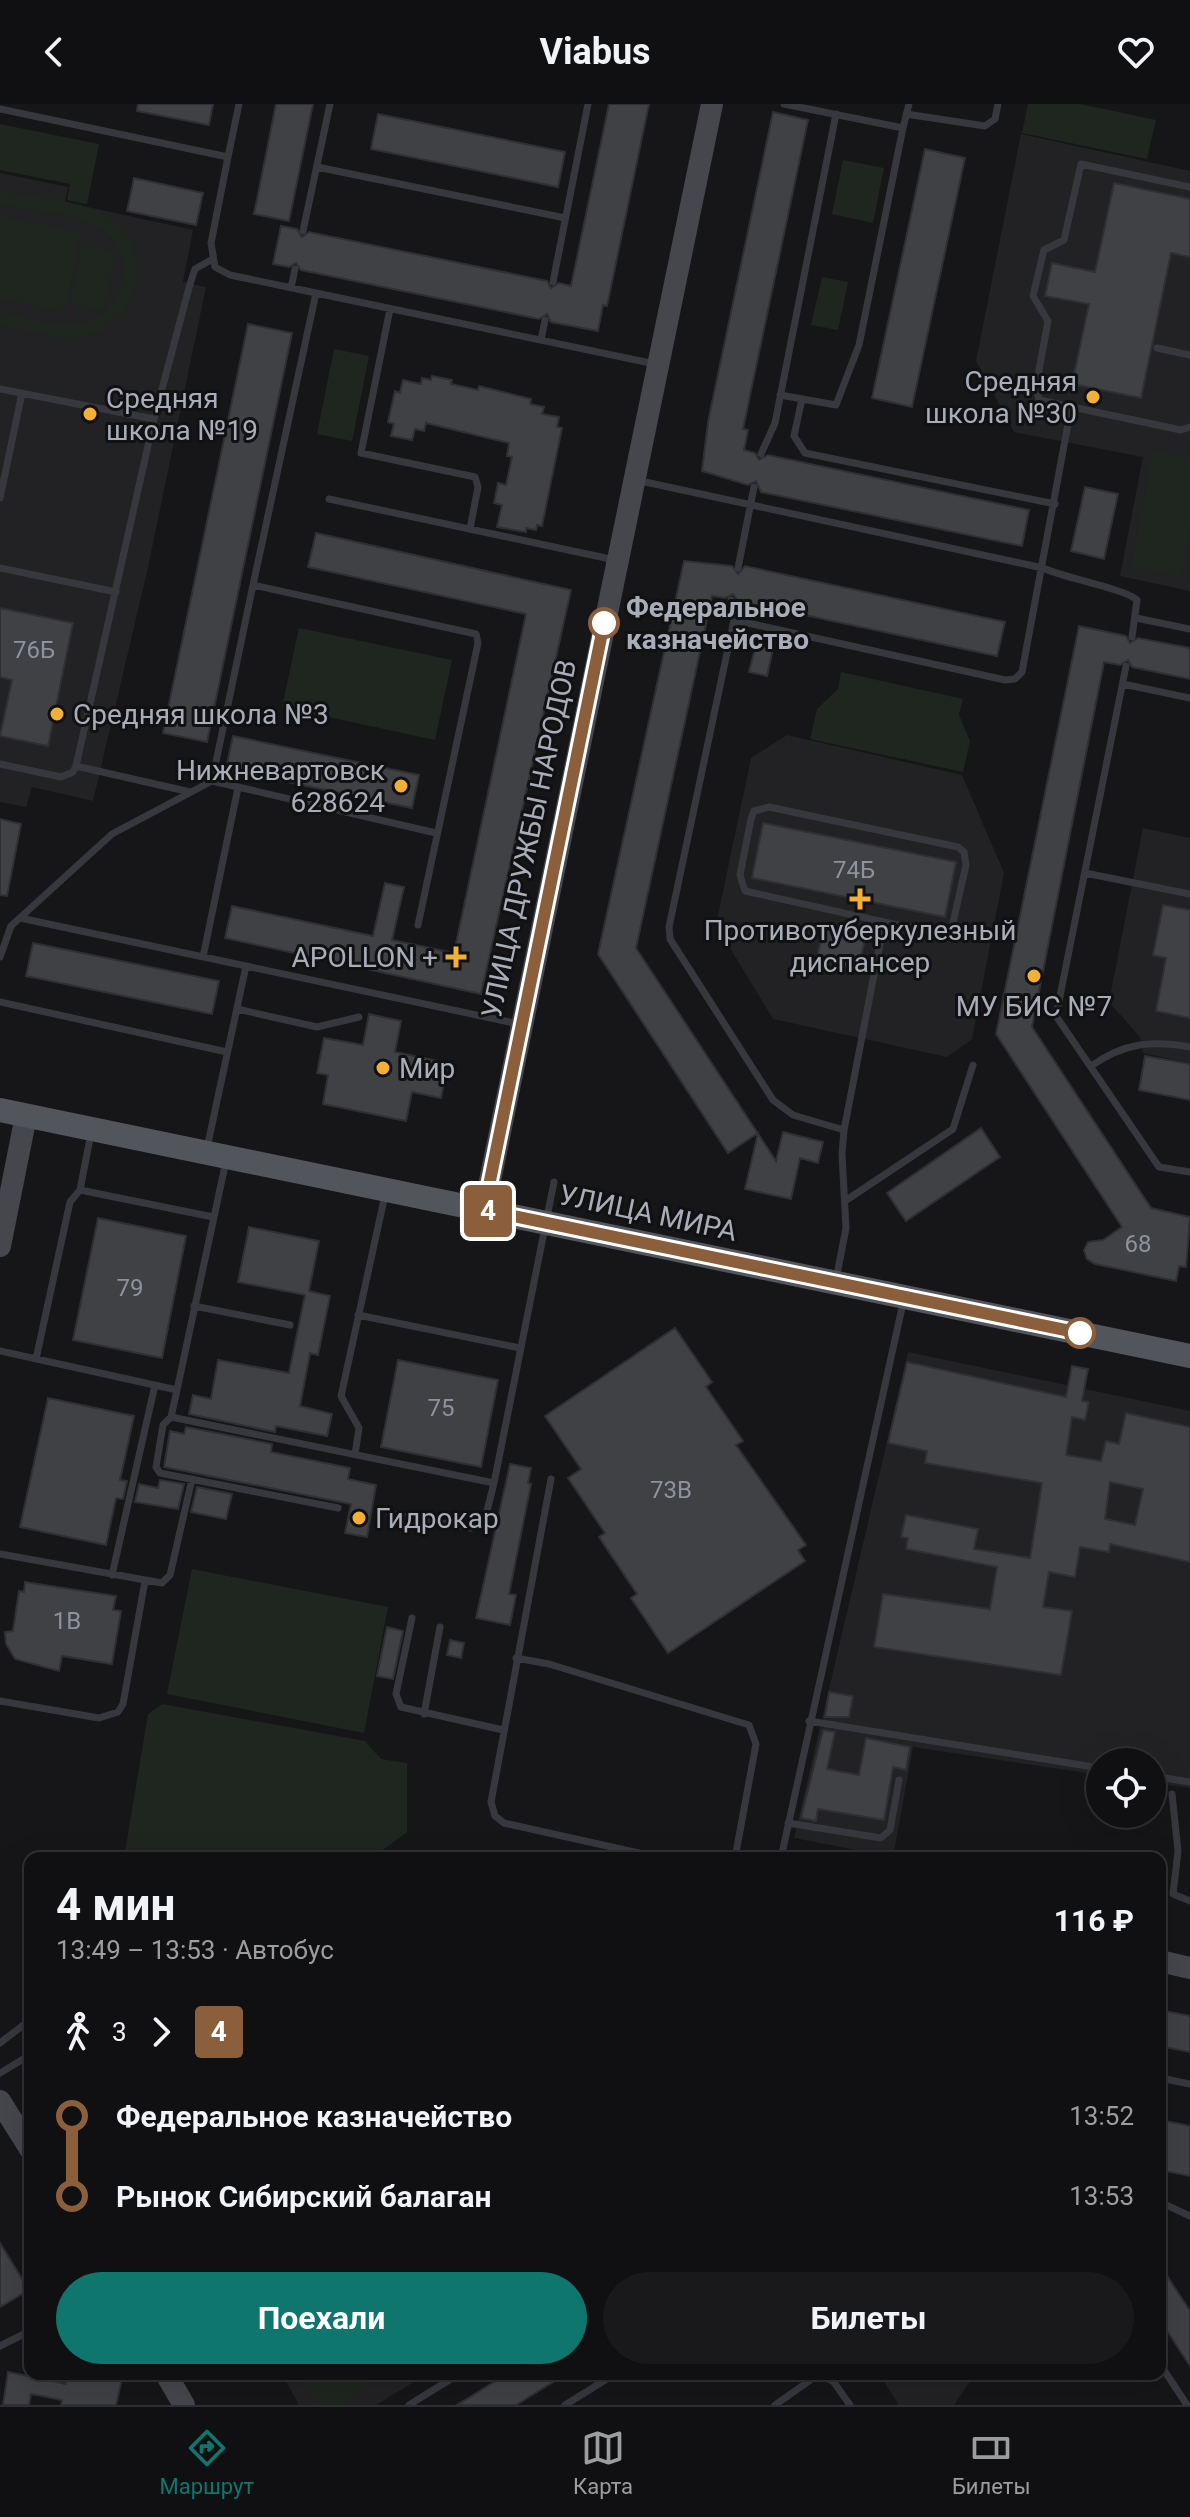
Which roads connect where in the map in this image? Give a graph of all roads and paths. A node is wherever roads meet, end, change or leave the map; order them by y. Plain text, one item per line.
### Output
1 (239, 104) edge
2 (330, 104) edge
3 (588, 104) edge
4 (712, 104) edge
5 (784, 104) edge
6 (909, 104) edge
7 (998, 104) edge
8 (0, 109) edge
9 (836, 114) junction
10 (906, 114) junction
11 (903, 128) junction
12 (228, 157) junction
13 (317, 167) junction
14 (1190, 187) edge
15 (565, 218) junction
16 (303, 231) dead end
17 (211, 260) junction
18 (295, 269) dead end
19 (553, 282) dead end
20 (291, 288) junction
21 (316, 293) junction
22 (390, 309) junction
23 (545, 320) dead end
24 (541, 340) junction
25 (1157, 348) dead end
26 (1190, 355) edge
27 (657, 365) junction
28 (0, 389) edge
29 (22, 393) junction
30 (780, 395) junction
31 (802, 399) junction
32 (1071, 408) junction
33 (154, 419) junction
34 (1190, 427) edge
35 (761, 454) dead end
36 (634, 479) junction
37 (754, 487) dead end
38 (0, 498) edge
39 (329, 499) dead end
40 (751, 504) junction
41 (1055, 504) junction
42 (470, 529) junction
43 (617, 560) junction
44 (0, 568) edge
45 (738, 568) dead end
46 (1043, 568) junction
47 (253, 585) junction
48 (116, 592) junction
49 (731, 600) dead end
50 (1136, 618) junction
51 (734, 620) junction
52 (1190, 629) edge
53 (1132, 637) dead end
54 (1126, 666) dead end
55 (1123, 684) junction
56 (1190, 698) edge
57 (0, 764) edge
58 (76, 766) junction
59 (212, 781) junction
60 (238, 788) junction
61 (190, 792) junction
62 (436, 833) junction
63 (1085, 873) junction
64 (1190, 894) edge
65 (20, 918) junction
66 (0, 923) edge
67 (884, 923) junction
68 (418, 925) dead end
69 (11, 926) junction
70 (0, 957) edge
71 (203, 957) junction
72 (246, 966) junction
73 (0, 1002) edge
74 (237, 1009) junction
75 (359, 1017) dead end
76 (521, 1025) junction
77 (1190, 1047) edge
78 (227, 1052) junction
79 (973, 1065) dead end
80 (1091, 1066) junction
81 (0, 1110) edge
82 (26, 1116) junction
83 (91, 1129) junction
84 (844, 1130) junction
85 (216, 1155) junction
86 (1190, 1172) edge
87 (554, 1182) dead end
88 (80, 1190) junction
89 (386, 1190) junction
90 (845, 1201) junction
91 (484, 1210) junction
92 (213, 1217) junction
93 (546, 1222) junction
94 (0, 1246) edge
95 (835, 1282) junction
96 (905, 1297) junction
97 (194, 1306) junction
98 (358, 1315) junction
99 (290, 1325) dead end
100 (520, 1348) junction
101 (0, 1351) edge
102 (1190, 1356) edge
103 (36, 1359) junction
104 (155, 1385) junction
105 (177, 1390) junction
106 (171, 1417) junction
107 (355, 1454) junction
108 (192, 1479) junction
109 (551, 1479) dead end
110 (494, 1483) junction
111 (338, 1508) dead end
112 (390, 1514) dead end
113 (0, 1554) edge
114 (112, 1575) junction
115 (145, 1581) junction
116 (412, 1618) dead end
117 (440, 1627) dead end
118 (516, 1658) junction
119 (0, 1701) edge
120 (424, 1714) junction
121 (809, 1721) junction
122 (503, 1730) junction
123 (1086, 1766) edge
124 (1166, 1778) edge
125 (899, 1780) dead end
126 (1190, 1782) edge
127 (1172, 1794) dead end
128 (788, 1823) junction
129 (634, 1852) edge
130 (736, 1852) edge
131 (782, 1852) edge
132 (1190, 1901) edge
133 (1166, 1962) edge
134 (1190, 1968) edge
135 (24, 2025) edge
136 (0, 2043) edge
137 (24, 2059) edge
138 (0, 2073) edge
139 (1166, 2079) edge
140 (1190, 2084) edge
141 (0, 2101) edge
142 (24, 2139) edge
143 (1166, 2205) edge
144 (1190, 2216) edge
145 (24, 2334) edge
146 (0, 2346) edge
147 (1166, 2373) edge
148 (169, 2380) edge
149 (449, 2380) edge
150 (605, 2380) edge
151 (812, 2380) edge
152 (831, 2380) edge
153 (184, 2405) edge
154 (409, 2405) edge
155 (565, 2405) edge
156 (775, 2405) edge
157 (850, 2405) edge
158 (1187, 2405) edge

1 - 12 lane
2 - 13 lane
3 - 15 lane
4 - 27 street, УЛИЦА ДРУЖБЫ НАРОДОВ
5 - 9 lane
6 - 10 lane
7 - 10 lane
8 - 12 lane
9 - 11 lane
9 - 30 lane
10 - 11 lane
11 - 31 lane
12 - 17 lane
13 - 15 lane
13 - 16 lane
14 - 32 lane
15 - 19 lane
17 - 20 lane
17 - 33 lane
18 - 20 lane
20 - 21 lane
21 - 22 lane
21 - 47 lane
22 - 24 lane
22 - 42 lane
23 - 24 lane
24 - 27 lane
25 - 26 lane
27 - 36 street, УЛИЦА ДРУЖБЫ НАРОДОВ
28 - 29 lane
29 - 33 lane
29 - 38 lane
30 - 31 lane
30 - 35 lane
31 - 41 lane
32 - 34 lane
32 - 41 lane
33 - 48 lane
36 - 40 lane
36 - 43 street, УЛИЦА ДРУЖБЫ НАРОДОВ
37 - 40 lane
39 - 42 lane
40 - 45 lane
40 - 46 lane
41 - 46 lane
42 - 43 lane
43 - 76 street, УЛИЦА ДРУЖБЫ НАРОДОВ
44 - 48 lane
46 - 50 lane
46 - 51 lane
47 - 59 lane
47 - 62 lane
48 - 58 lane
49 - 51 lane
50 - 52 lane
50 - 53 lane
51 - 84 lane
54 - 55 lane
55 - 56 lane
55 - 63 lane
57 - 58 lane
58 - 61 lane
59 - 60 lane
59 - 61 lane
60 - 62 lane
60 - 71 lane
61 - 65 lane
62 - 68 lane
63 - 64 lane
63 - 80 lane
65 - 69 lane
65 - 71 lane
66 - 69 lane
67 - 67 lane
67 - 84 lane
69 - 70 lane
71 - 72 lane
72 - 74 lane
72 - 76 lane
73 - 78 lane
74 - 75 lane
74 - 78 lane
76 - 91 street, УЛИЦА ДРУЖБЫ НАРОДОВ
77 - 80 lane
78 - 85 lane
79 - 90 lane
80 - 86 lane
81 - 82 main road, УЛИЦА МИРА
82 - 83 main road, УЛИЦА МИРА
82 - 94 street
83 - 85 main road, УЛИЦА МИРА
83 - 88 lane
84 - 90 lane
85 - 89 main road, УЛИЦА МИРА
85 - 92 lane
87 - 93 lane
88 - 92 lane
88 - 103 lane
89 - 91 main road, УЛИЦА МИРА
89 - 98 lane
90 - 95 lane
91 - 93 main road, УЛИЦА МИРА
92 - 97 lane
93 - 95 main road, УЛИЦА МИРА
93 - 100 lane
95 - 96 main road, УЛИЦА МИРА
96 - 102 main road, УЛИЦА МИРА
96 - 121 lane
97 - 99 lane
97 - 105 lane
98 - 100 lane
98 - 107 lane
100 - 110 lane
101 - 103 lane
103 - 104 lane
104 - 105 lane
104 - 114 lane
105 - 106 lane
106 - 107 lane
106 - 108 lane
107 - 110 lane
108 - 111 lane
108 - 115 lane
109 - 118 lane
110 - 112 lane
113 - 114 lane
114 - 115 lane
115 - 119 lane
116 - 120 lane
117 - 120 lane
118 - 122 lane
118 - 130 lane
120 - 122 lane
121 - 123 lane
121 - 128 lane
122 - 129 lane
124 - 126 lane
125 - 128 lane
127 - 132 lane
128 - 131 lane
133 - 134 street
135 - 136 lane
137 - 138 lane
139 - 140 lane
141 - 142 street
143 - 144 lane
145 - 146 lane
147 - 158 lane
148 - 153 street
149 - 154 lane
150 - 155 lane
151 - 156 lane
152 - 157 lane

